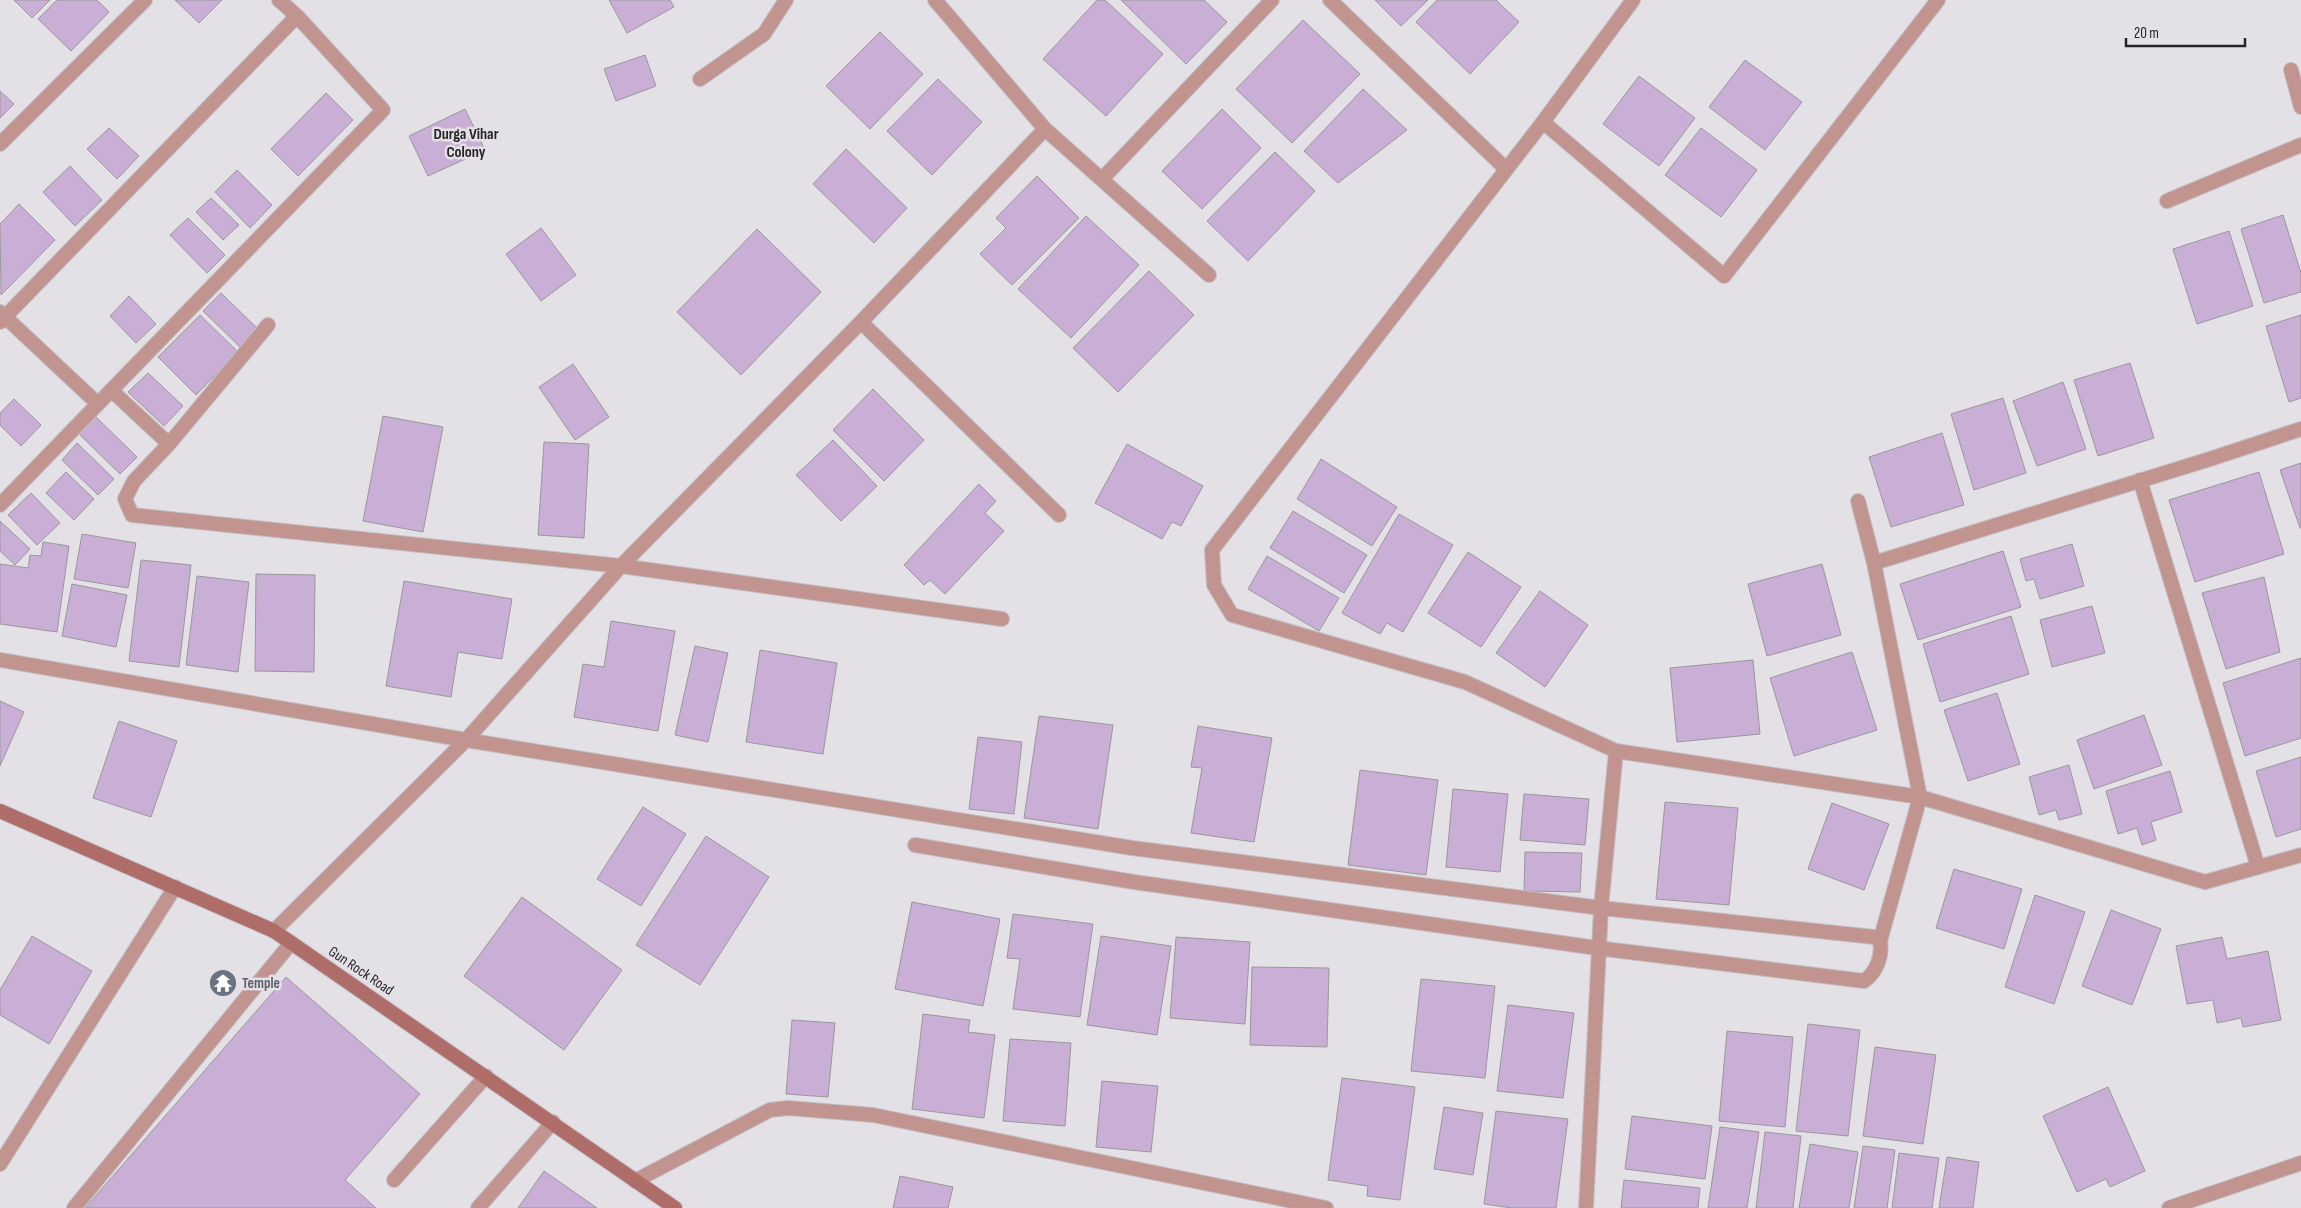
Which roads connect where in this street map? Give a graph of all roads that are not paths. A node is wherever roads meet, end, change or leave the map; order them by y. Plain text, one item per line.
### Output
1 (145, 0) edge
2 (279, 0) edge
3 (786, 0) edge
4 (935, 0) edge
5 (1272, 0) edge
6 (1330, 0) edge
7 (1632, 0) edge
8 (1938, 0) edge
9 (297, 16) junction
10 (2291, 70) dead end
11 (700, 79) dead end
12 (2301, 106) edge
13 (1543, 122) junction
14 (1045, 129) junction
15 (0, 144) edge
16 (2301, 145) edge
17 (1506, 169) junction
18 (1102, 179) junction
19 (2167, 201) dead end
20 (1209, 275) dead end
21 (2, 317) edge
22 (861, 322) junction
23 (268, 325) dead end
24 (111, 390) junction
25 (98, 404) junction
26 (2301, 429) edge
27 (169, 444) junction
28 (2140, 480) junction
29 (1858, 502) dead end
30 (0, 505) edge
31 (1059, 515) dead end
32 (1874, 562) junction
33 (622, 566) junction
34 (1002, 620) dead end
35 (0, 660) edge
36 (466, 740) junction
37 (1616, 751) junction
38 (1920, 797) junction
39 (0, 811) edge
40 (915, 845) dead end
41 (2301, 855) edge
42 (2258, 867) junction
43 (175, 887) junction
44 (1601, 908) junction
45 (274, 930) junction
46 (1880, 941) junction
47 (291, 943) junction
48 (1597, 948) junction
49 (486, 1076) junction
50 (553, 1122) junction
51 (2301, 1162) edge
52 (0, 1164) edge
53 (394, 1180) dead end
54 (636, 1181) junction
55 (2191, 1205) edge
56 (74, 1208) edge
57 (478, 1208) edge
58 (675, 1208) edge
59 (1326, 1208) edge
60 (1586, 1208) edge
61 (2170, 1208) edge

1 - 15 street
2 - 9 street
3 - 11 street
4 - 14 street
5 - 18 street
6 - 17 street
7 - 13 street
8 - 13 street
9 - 21 street
9 - 24 street
10 - 12 street
13 - 17 street
14 - 18 street
14 - 22 street
16 - 19 street
17 - 37 street
18 - 20 street
21 - 25 street
22 - 31 street
22 - 33 street
23 - 27 street
24 - 25 street
24 - 27 street
25 - 30 street
26 - 28 street
27 - 33 street
28 - 32 street
28 - 42 street
29 - 32 street
32 - 38 street
33 - 34 street
33 - 36 street
35 - 36 street
36 - 44 street
36 - 45 street
37 - 38 street
37 - 44 street
38 - 42 street
38 - 46 street
39 - 43 main road, Gun Rock Road
40 - 48 street
41 - 42 street
43 - 45 main road, Gun Rock Road
43 - 52 street
44 - 46 street
44 - 48 street
45 - 47 main road, Gun Rock Road
46 - 48 street
47 - 49 main road, Gun Rock Road
47 - 56 street
48 - 60 street
49 - 50 main road, Gun Rock Road
49 - 53 street
50 - 54 main road, Gun Rock Road
50 - 57 street
51 - 55 street
54 - 58 main road, Gun Rock Road
54 - 59 street
55 - 61 street

